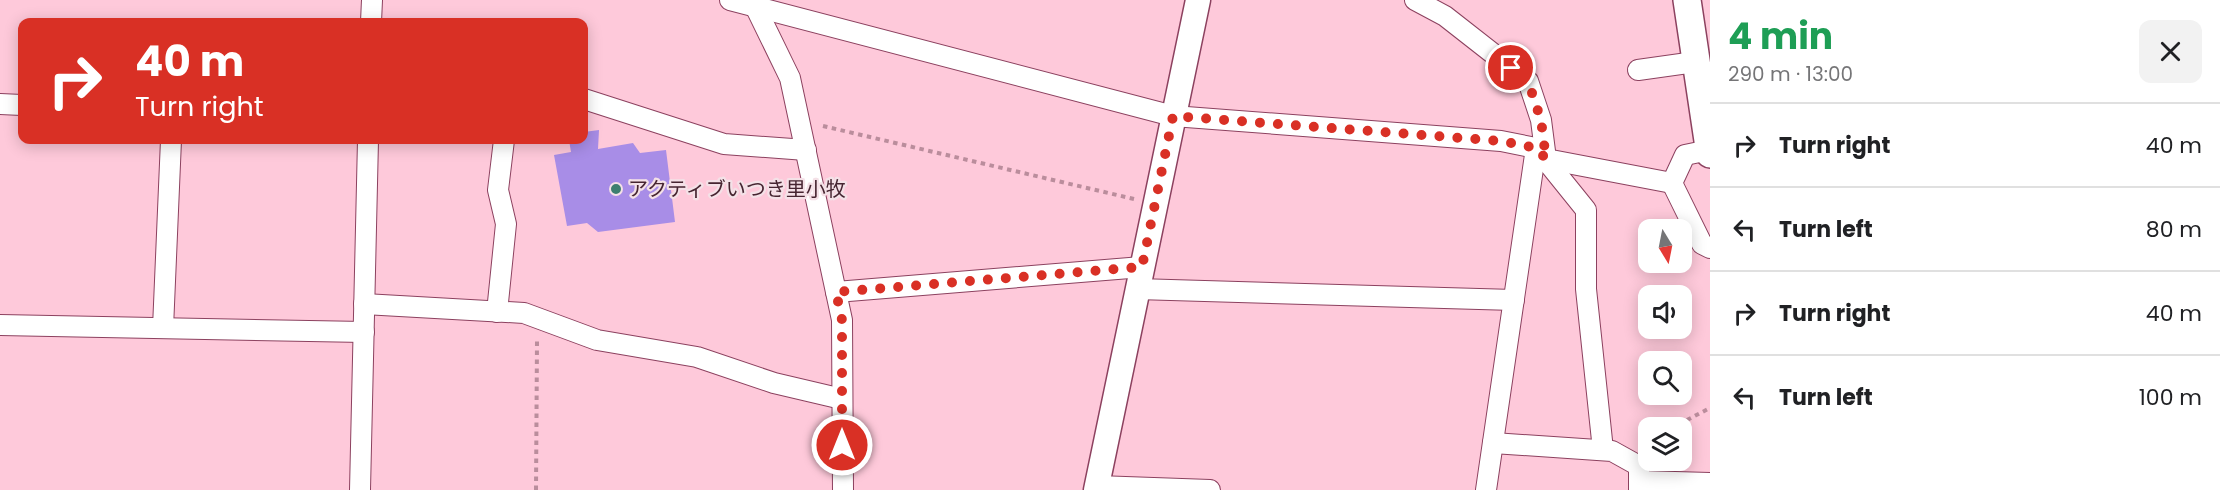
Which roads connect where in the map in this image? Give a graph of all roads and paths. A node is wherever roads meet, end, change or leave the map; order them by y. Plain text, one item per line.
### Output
1 (372, 0) edge
2 (730, 0) edge
3 (1198, 0) edge
4 (1415, 0) edge
5 (1687, 0) edge
6 (753, 4) edge
7 (371, 18) edge
8 (1695, 62) junction
9 (1638, 70) dead end
10 (588, 100) edge
11 (0, 104) edge
12 (18, 105) edge
13 (1707, 112) edge
14 (1173, 116) junction
15 (800, 120) junction
16 (171, 144) edge
17 (368, 144) edge
18 (504, 144) edge
19 (806, 150) junction
20 (1710, 152) edge
21 (1541, 154) junction
22 (1672, 183) junction
23 (1155, 204) junction
24 (1710, 248) edge
25 (1140, 278) junction
26 (836, 292) junction
27 (1514, 300) junction
28 (364, 304) junction
29 (497, 312) junction
30 (537, 318) junction
31 (0, 325) edge
32 (163, 328) junction
33 (364, 332) junction
34 (842, 399) junction
35 (1710, 408) edge
36 (1692, 417) edge
37 (1493, 443) junction
38 (1603, 450) junction
39 (1710, 483) edge
40 (1640, 485) edge
41 (1096, 488) edge
42 (360, 490) edge
43 (536, 490) edge
44 (843, 490) edge
45 (1210, 490) edge
46 (1485, 490) edge

1 - 7 street
2 - 6 street
3 - 14 street
4 - 21 street
5 - 8 main road
6 - 14 street
6 - 15 street
8 - 9 street
8 - 13 main road
10 - 19 street
11 - 12 street
13 - 20 main road
14 - 21 street
14 - 23 street
15 - 19 street
15 - 23 path
16 - 32 street
17 - 28 street
18 - 29 street
19 - 26 street
20 - 22 street
21 - 22 street
21 - 27 street
21 - 38 street
22 - 24 street
23 - 25 street
25 - 26 street
25 - 27 street
25 - 41 street
26 - 34 street
27 - 37 street
28 - 29 street
28 - 33 street
29 - 30 street
30 - 34 street
30 - 43 path
31 - 32 street
32 - 33 street
33 - 42 street
34 - 44 street
35 - 36 path
37 - 38 street
37 - 46 street
38 - 40 street
39 - 40 street
41 - 45 street

